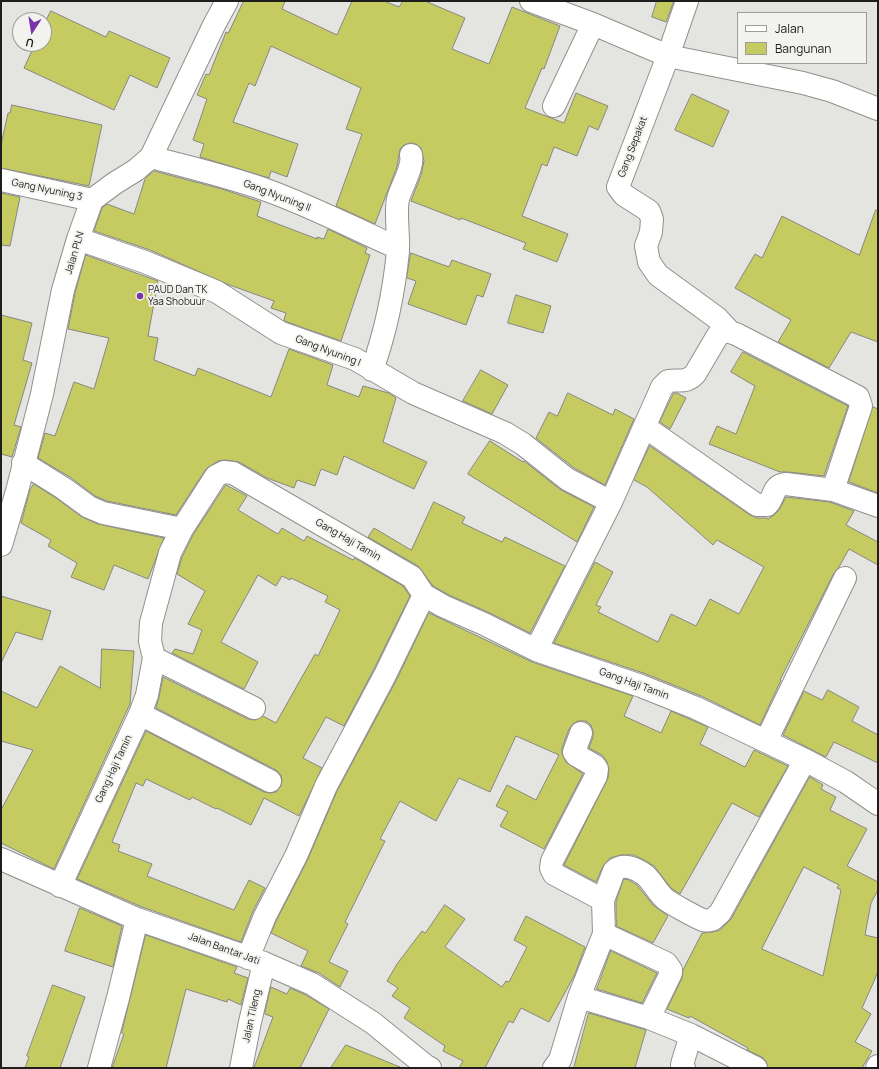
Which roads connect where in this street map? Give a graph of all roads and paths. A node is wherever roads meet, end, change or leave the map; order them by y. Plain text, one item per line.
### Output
1 (227, 1) edge
2 (531, 1) edge
3 (687, 1) edge
4 (593, 24) junction
5 (668, 56) junction
6 (554, 106) dead end
7 (878, 109) edge
8 (411, 155) dead end
9 (151, 157) junction
10 (1, 180) edge
11 (92, 200) junction
12 (78, 239) junction
13 (398, 248) junction
14 (729, 331) junction
15 (372, 370) junction
16 (644, 427) junction
17 (23, 463) junction
18 (833, 490) junction
19 (611, 502) junction
20 (878, 506) edge
21 (182, 529) junction
22 (1, 545) edge
23 (845, 578) dead end
24 (424, 595) junction
25 (536, 650) junction
26 (154, 658) junction
27 (254, 708) dead end
28 (140, 714) junction
29 (581, 733) dead end
30 (766, 741) junction
31 (805, 760) junction
32 (270, 781) dead end
33 (878, 804) edge
34 (1, 859) edge
35 (60, 886) junction
36 (603, 900) junction
37 (137, 919) junction
38 (604, 934) junction
39 (256, 961) junction
40 (579, 997) junction
41 (649, 1018) junction
42 (691, 1035) junction
43 (99, 1068) edge
44 (241, 1068) edge
45 (430, 1068) edge
46 (554, 1068) edge
47 (684, 1068) edge
48 (756, 1068) edge

1 - 9 street
2 - 4 street
3 - 5 street
4 - 5 street
4 - 6 street
5 - 7 street
5 - 14 street, Gang Sepakat
8 - 13 street
9 - 11 street
9 - 13 street, Gang Nyuning II
10 - 11 street, Gang Nyuning 3
11 - 12 street, Jalan PLN
12 - 15 street, Gang Nyuning I
12 - 17 street, Jalan PLN
13 - 15 street
14 - 16 street
14 - 18 street
15 - 19 street, Gang Nyuning I
16 - 18 street
16 - 19 street
17 - 21 street
17 - 22 street, Jalan PLN
18 - 20 street
19 - 25 street
21 - 24 street, Gang Haji Tamin
21 - 26 street, Gang Haji Tamin
23 - 30 street
24 - 25 street, Gang Haji Tamin
24 - 39 street, Jalan Tileng
25 - 30 street, Gang Haji Tamin
26 - 27 street
26 - 28 street, Gang Haji Tamin
28 - 32 street
28 - 35 street, Gang Haji Tamin
29 - 36 street
30 - 31 street, Gang Haji Tamin
31 - 33 street, Gang Haji Tamin
31 - 36 street
34 - 35 street, Jalan Bantar Jati
35 - 37 street, Jalan Bantar Jati
36 - 38 street
37 - 39 street, Jalan Bantar Jati
37 - 43 street
38 - 40 street
38 - 41 street
39 - 44 street, Jalan Tileng
39 - 45 street, Jalan Bantar Jati
40 - 41 street
40 - 46 street
41 - 42 street
42 - 47 street
42 - 48 street

